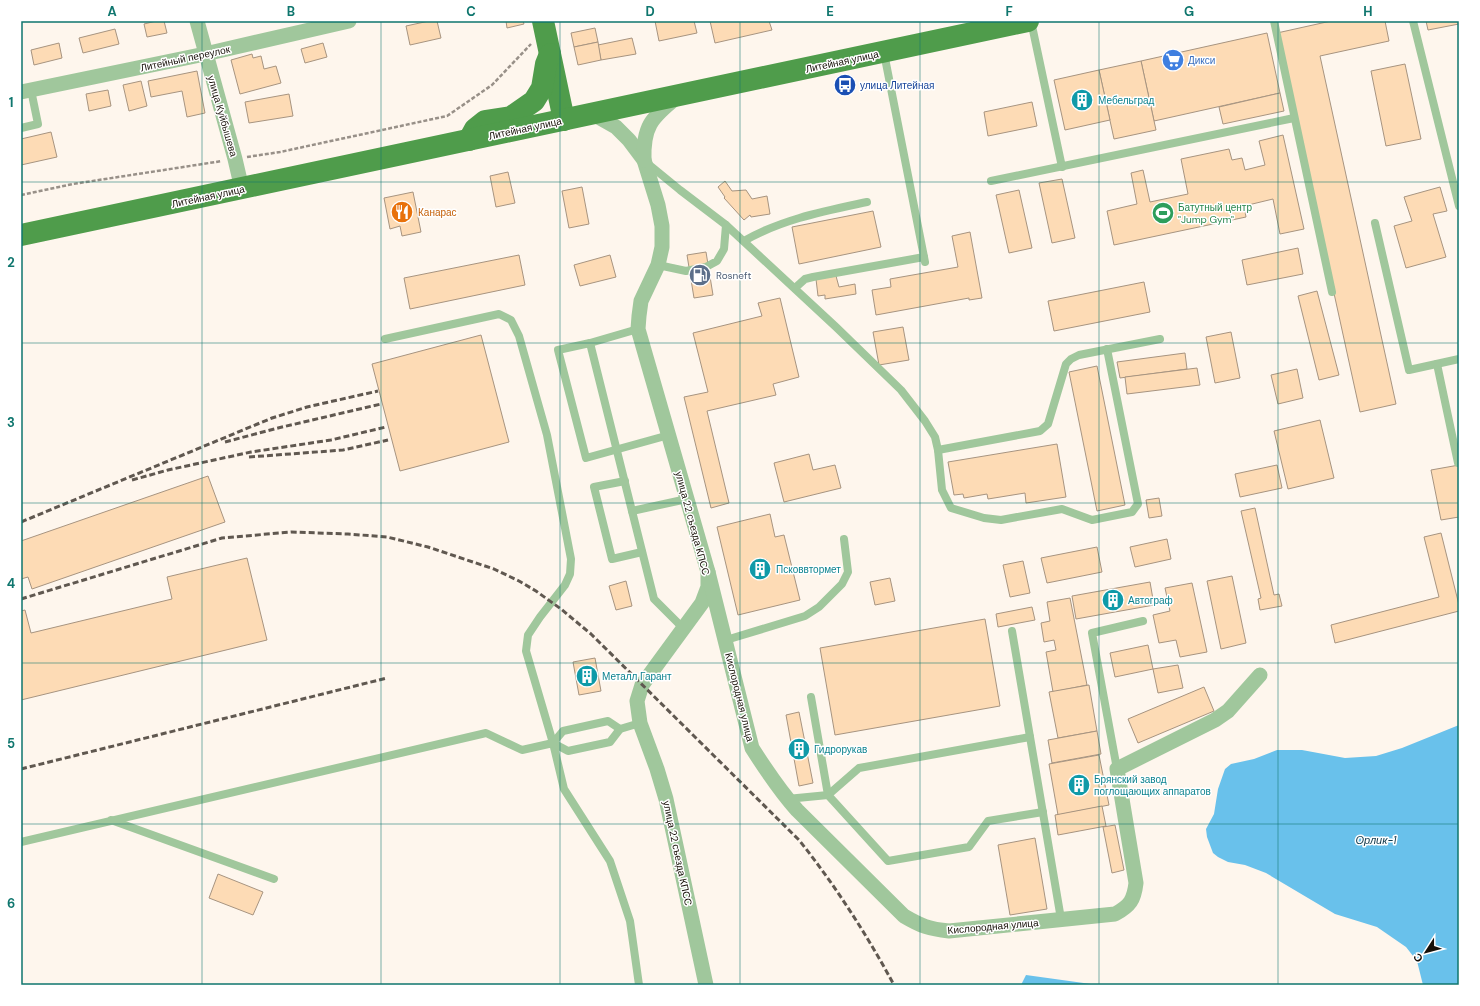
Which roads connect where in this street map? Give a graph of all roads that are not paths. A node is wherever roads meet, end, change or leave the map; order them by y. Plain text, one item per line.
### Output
1 (197, 21) edge
2 (349, 21) edge
3 (1030, 21) edge
4 (1274, 21) edge
5 (1413, 21) edge
6 (975, 27) edge
7 (546, 37) edge
8 (883, 52) junction
9 (206, 54) junction
10 (26, 91) edge
11 (677, 97) junction
12 (593, 114) junction
13 (1294, 118) junction
14 (564, 120) junction
15 (21, 128) edge
16 (469, 140) junction
17 (644, 160) junction
18 (1062, 167) junction
19 (991, 181) dead end
20 (242, 189) junction
21 (867, 202) dead end
22 (1459, 206) edge
23 (1375, 223) dead end
24 (726, 225) junction
25 (21, 235) edge
26 (744, 241) junction
27 (658, 265) junction
28 (795, 288) junction
29 (1332, 292) dead end
30 (638, 329) junction
31 (385, 339) dead end
32 (1160, 339) dead end
33 (590, 343) junction
34 (1107, 349) junction
35 (1459, 359) edge
36 (1437, 364) junction
37 (669, 435) junction
38 (617, 449) junction
39 (938, 450) junction
40 (1458, 463) dead end
41 (625, 481) junction
42 (687, 499) junction
43 (632, 511) junction
44 (844, 539) dead end
45 (642, 552) junction
46 (708, 572) junction
47 (1143, 622) dead end
48 (684, 629) junction
49 (1012, 631) dead end
50 (726, 640) junction
51 (1260, 675) dead end
52 (811, 697) dead end
53 (640, 723) junction
54 (620, 729) junction
55 (1030, 737) junction
56 (553, 743) junction
57 (1117, 769) junction
58 (828, 795) junction
59 (787, 799) junction
60 (1043, 812) junction
61 (112, 820) junction
62 (21, 842) edge
63 (274, 878) dead end
64 (1061, 919) junction
65 (639, 985) edge
66 (706, 985) edge

1 - 9 street, улица Куйбышева
2 - 9 street, Литейный переулок
3 - 6 main road, Литейная улица
3 - 18 lane
4 - 13 lane
5 - 22 lane
6 - 8 main road, Литейная улица
7 - 14 main road
7 - 16 main road
8 - 11 main road, Литейная улица
8 - 28 lane
9 - 10 street, Литейный переулок
9 - 20 street, улица Куйбышева
10 - 15 lane
11 - 12 main road, Литейная улица
11 - 17 street
12 - 14 main road, Литейная улица
12 - 17 street, улица 22 съезда КПСС
13 - 18 lane
13 - 29 lane
14 - 16 main road, Литейная улица
16 - 20 main road, Литейная улица
17 - 24 lane
17 - 27 street, улица 22 съезда КПСС
18 - 19 lane
20 - 25 main road, Литейная улица
21 - 26 lane
23 - 36 lane
24 - 26 lane
24 - 27 lane
26 - 28 lane
27 - 30 street, улица 22 съезда КПСС
28 - 39 lane
30 - 33 lane
30 - 37 street, улица 22 съезда КПСС
31 - 56 lane
32 - 34 lane
33 - 38 lane
33 - 38 lane
34 - 39 lane
34 - 39 lane
35 - 36 lane
36 - 40 lane
37 - 38 lane
37 - 42 street, улица 22 съезда КПСС
38 - 41 lane
41 - 43 lane
41 - 45 lane
42 - 43 lane
42 - 46 street, улица 22 съезда КПСС
43 - 45 lane
44 - 50 lane
45 - 48 lane
46 - 48 street, улица 22 съезда КПСС
46 - 50 street, Кислородная улица
47 - 57 lane
48 - 53 street, улица 22 съезда КПСС
49 - 55 lane
50 - 59 street, Кислородная улица
51 - 57 street
52 - 58 lane
53 - 54 lane
53 - 66 street, улица 22 съезда КПСС
54 - 56 lane
54 - 56 lane
55 - 58 lane
55 - 60 lane
56 - 61 lane
56 - 65 lane
57 - 64 street, Кислородная улица
58 - 59 lane
58 - 60 lane
59 - 64 street, Кислородная улица
60 - 64 lane
61 - 62 lane
61 - 63 lane

